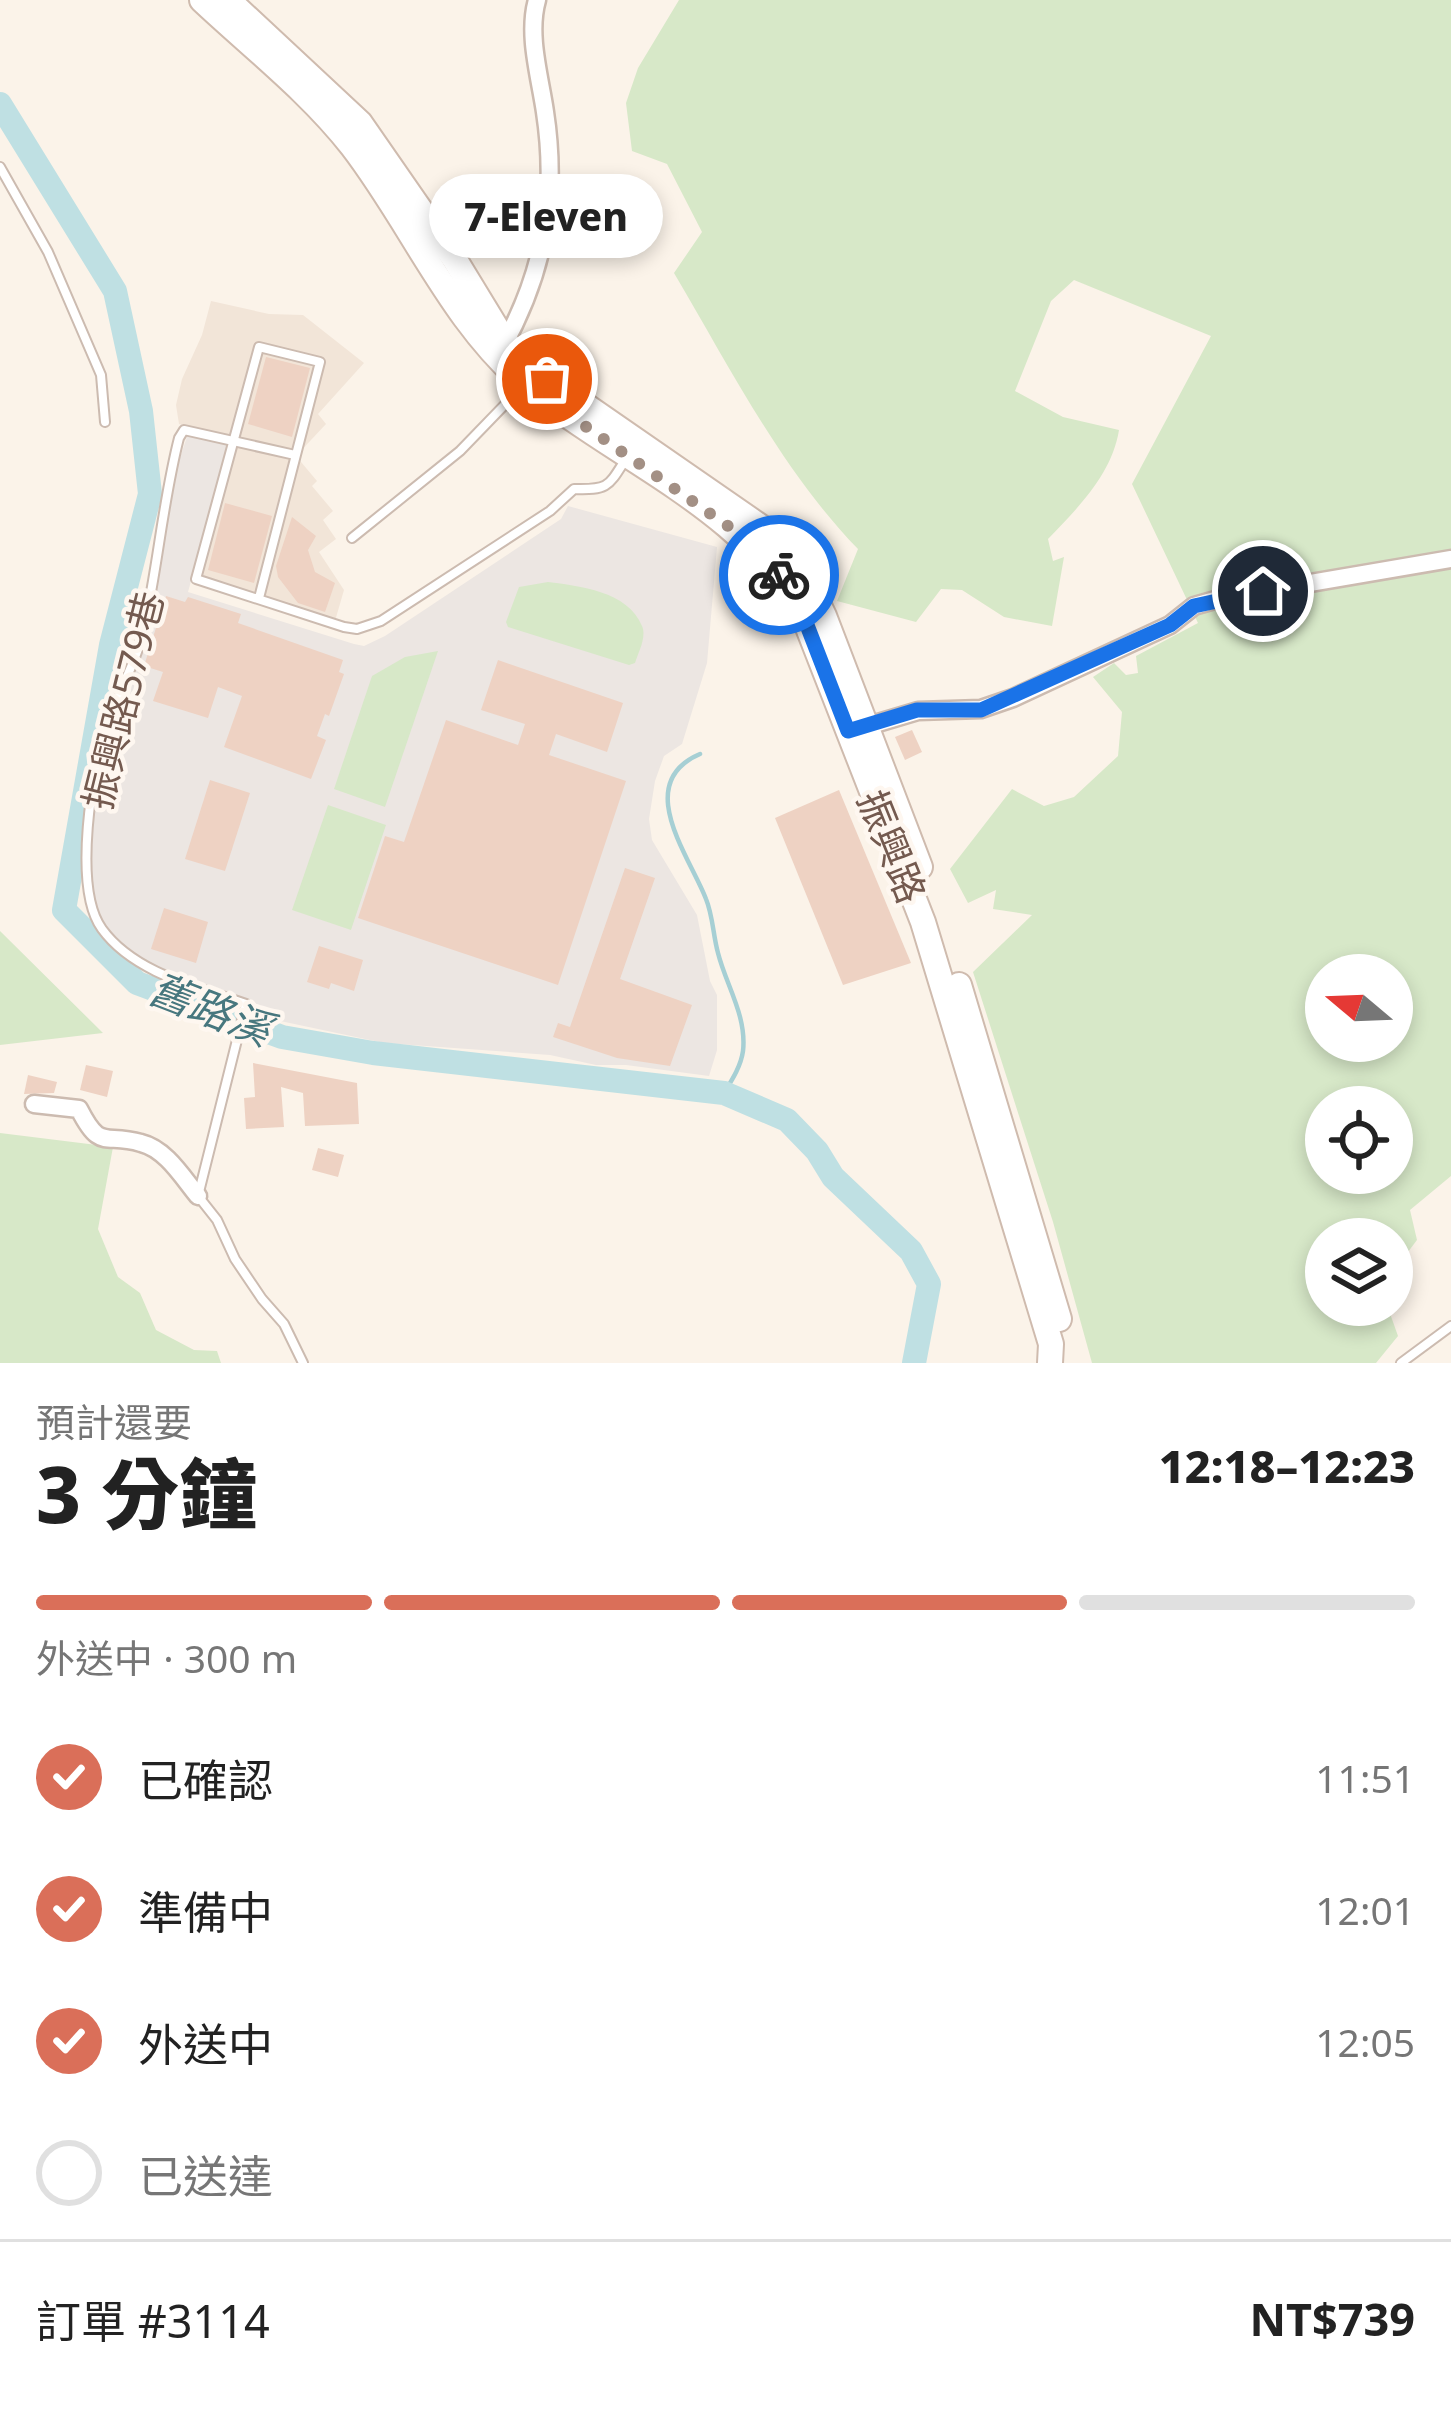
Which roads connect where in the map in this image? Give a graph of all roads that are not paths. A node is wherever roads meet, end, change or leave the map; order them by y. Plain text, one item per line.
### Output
1 (202, 0) edge
2 (229, 0) edge
3 (537, 0) edge
4 (0, 167) edge
5 (500, 351) junction
6 (530, 376) junction
7 (105, 422) dead end
8 (234, 440) junction
9 (633, 450) junction
10 (295, 455) junction
11 (352, 538) dead end
12 (1451, 559) edge
13 (259, 598) junction
14 (856, 729) junction
15 (34, 1104) dead end
16 (198, 1196) junction
17 (1451, 1326) edge
18 (303, 1363) edge
19 (1050, 1363) edge
20 (1067, 1363) edge
21 (1401, 1363) edge

1 - 5 street, 振興路
2 - 5 street, 振興路
3 - 5 street
4 - 7 lane
5 - 6 street, 振興路
6 - 9 street, 振興路
6 - 11 lane
8 - 10 lane, 振興路579巷
8 - 10 lane, 振興路579巷
8 - 13 lane, 振興路579巷
8 - 16 lane, 振興路579巷
9 - 13 lane, 振興路579巷
9 - 14 street, 振興路
10 - 13 lane, 振興路579巷
12 - 14 street
14 - 19 street, 振興路
14 - 20 street, 振興路
15 - 16 street
16 - 18 lane
17 - 21 lane

